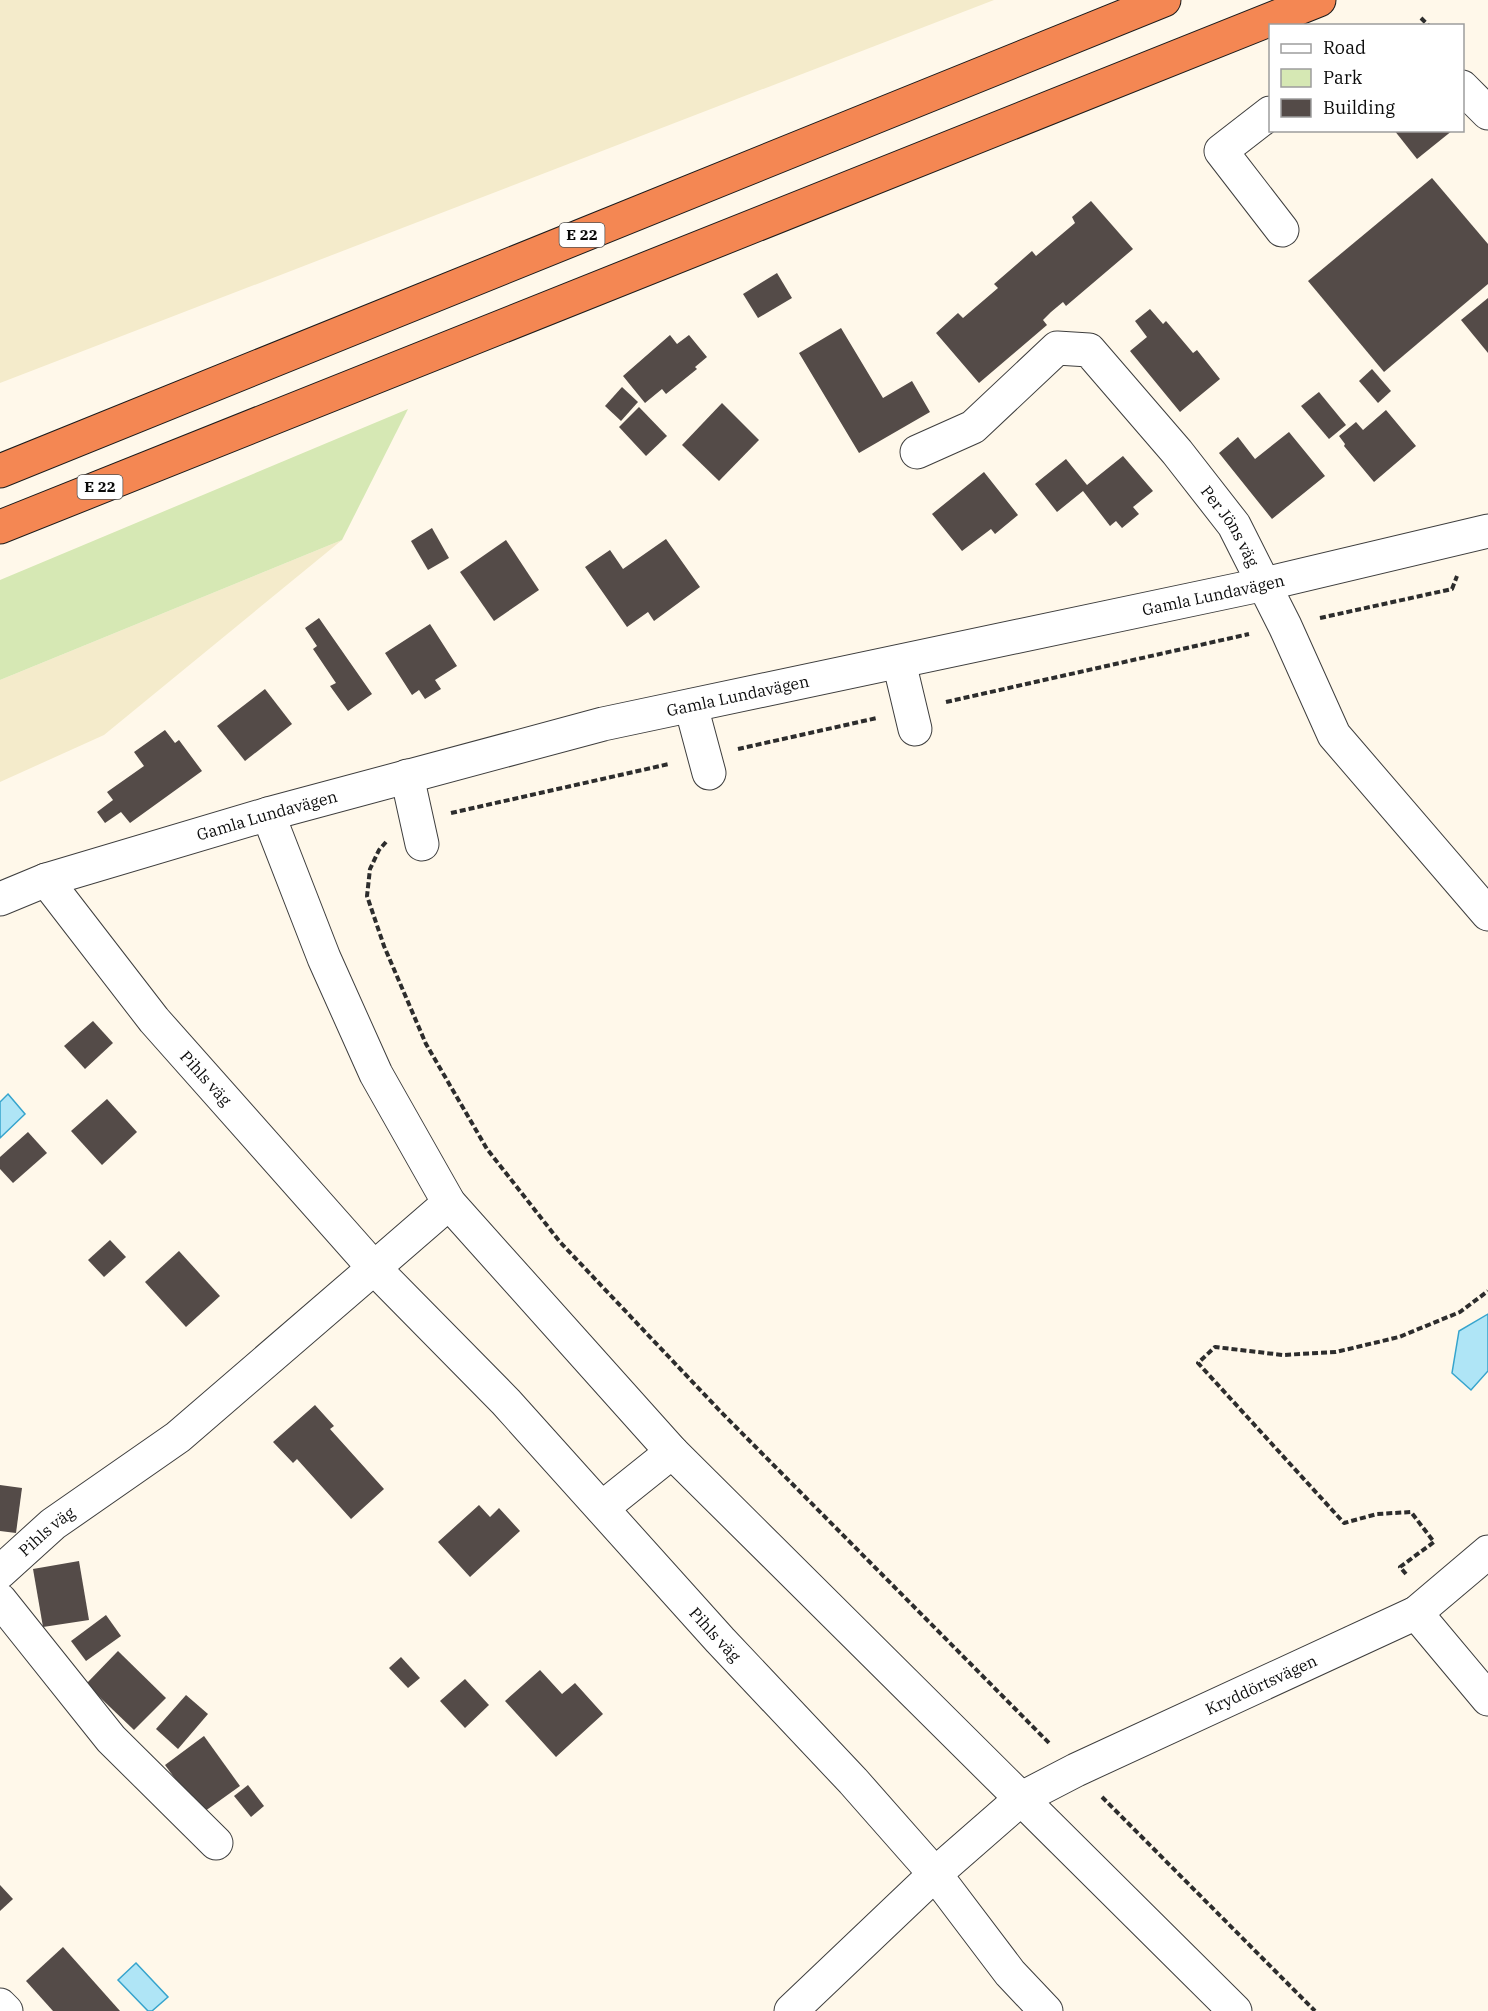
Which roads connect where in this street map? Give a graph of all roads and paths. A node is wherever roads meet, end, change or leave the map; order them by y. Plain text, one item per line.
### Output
1 (1164, 0) edge
2 (1319, 0) edge
3 (1421, 18) dead end
4 (1427, 24) edge
5 (1464, 89) edge
6 (1488, 113) edge
7 (1269, 114) edge
8 (1282, 230) dead end
9 (917, 452) dead end
10 (0, 471) edge
11 (0, 527) edge
12 (1488, 531) edge
13 (1460, 568) dead end
14 (1265, 584) junction
15 (1286, 626) junction
16 (899, 662) junction
17 (691, 706) junction
18 (912, 719) junction
19 (707, 765) junction
20 (407, 776) junction
21 (268, 814) junction
22 (420, 832) junction
23 (46, 880) junction
24 (0, 899) edge
25 (1488, 915) edge
26 (449, 1203) junction
27 (374, 1268) junction
28 (1488, 1291) edge
29 (672, 1452) junction
30 (602, 1508) junction
31 (1488, 1552) edge
32 (0, 1572) edge
33 (0, 1600) edge
34 (1423, 1608) junction
35 (1488, 1699) edge
36 (1076, 1770) junction
37 (1022, 1798) junction
38 (216, 1843) dead end
39 (935, 1874) junction
40 (0, 2005) edge
41 (6, 2011) edge
42 (791, 2011) edge
43 (1046, 2011) edge
44 (1235, 2011) edge
45 (1315, 2011) edge

1 - 10 highway, E 22
2 - 11 highway, E 22
3 - 4 path
5 - 6 street
7 - 8 street
9 - 14 street, Per Jöns väg
12 - 14 street, Gamla Lundavägen
13 - 15 path
14 - 15 street, Per Jöns väg
14 - 16 street, Gamla Lundavägen
15 - 18 path
15 - 25 street, Per Jöns väg
16 - 17 street, Gamla Lundavägen
16 - 18 street
17 - 19 street
17 - 20 street, Gamla Lundavägen
18 - 19 path
19 - 22 path
20 - 21 street, Gamla Lundavägen
20 - 22 street
21 - 23 street, Gamla Lundavägen
21 - 26 street
22 - 36 path
23 - 24 street, Gamla Lundavägen
23 - 27 street, Pihls väg
26 - 27 street, Pihls väg
26 - 29 street
27 - 30 street, Pihls väg
27 - 32 street, Pihls väg
28 - 34 path
29 - 30 street
29 - 37 street
30 - 39 street, Pihls väg
31 - 34 street, Kryddörtsvägen
33 - 38 street
34 - 35 street
34 - 36 street, Kryddörtsvägen
36 - 37 street, Kryddörtsvägen
36 - 45 path
37 - 39 street, Kryddörtsvägen
37 - 44 street
39 - 42 street, Kryddörtsvägen
39 - 43 street, Pihls väg
40 - 41 street

